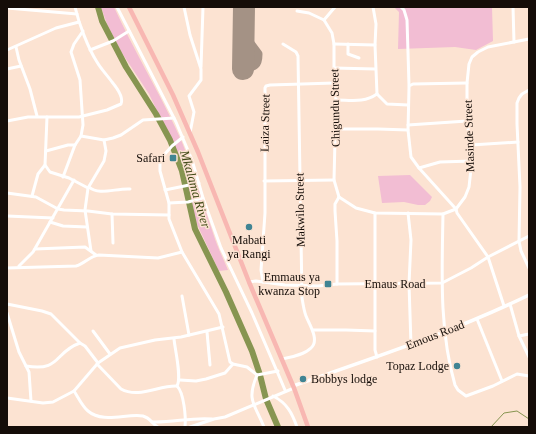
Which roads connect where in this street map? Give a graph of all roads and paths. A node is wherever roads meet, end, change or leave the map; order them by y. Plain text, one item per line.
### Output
1 (75, 7) edge
2 (117, 7) edge
3 (129, 7) edge
4 (184, 7) edge
5 (203, 7) edge
6 (335, 7) edge
7 (373, 7) edge
8 (401, 7) edge
9 (513, 7) edge
10 (7, 8) edge
11 (297, 12) dead end
12 (77, 14) junction
13 (324, 20) junction
14 (79, 22) junction
15 (84, 31) junction
16 (129, 31) junction
17 (529, 39) edge
18 (514, 42) junction
19 (283, 44) dead end
20 (334, 44) junction
21 (348, 44) junction
22 (375, 45) junction
23 (16, 47) junction
24 (7, 50) edge
25 (90, 50) junction
26 (359, 58) dead end
27 (21, 66) junction
28 (334, 68) junction
29 (7, 69) edge
30 (201, 69) junction
31 (375, 69) junction
32 (334, 83) junction
33 (467, 83) junction
34 (298, 84) junction
35 (410, 86) junction
36 (529, 90) edge
37 (377, 94) junction
38 (336, 100) junction
39 (408, 105) junction
40 (37, 116) junction
41 (83, 116) junction
42 (47, 117) junction
43 (174, 118) junction
44 (7, 121) edge
45 (467, 121) junction
46 (408, 125) junction
47 (336, 130) junction
48 (408, 130) junction
49 (190, 133) junction
50 (81, 136) junction
51 (183, 137) junction
52 (104, 140) junction
53 (518, 142) junction
54 (75, 145) junction
55 (471, 145) junction
56 (46, 151) junction
57 (472, 161) junction
58 (45, 165) junction
59 (419, 168) junction
60 (63, 177) junction
61 (74, 180) junction
62 (334, 180) junction
63 (264, 181) junction
64 (299, 181) junction
65 (199, 183) junction
66 (88, 188) junction
67 (130, 189) dead end
68 (165, 190) junction
69 (7, 193) edge
70 (32, 196) junction
71 (340, 197) junction
72 (203, 198) junction
73 (169, 203) junction
74 (58, 209) junction
75 (456, 209) junction
76 (85, 210) junction
77 (375, 213) junction
78 (408, 213) junction
79 (112, 214) junction
80 (443, 214) junction
81 (169, 215) junction
82 (7, 216) edge
83 (53, 218) junction
84 (50, 222) junction
85 (88, 227) junction
86 (529, 236) edge
87 (519, 241) junction
88 (113, 244) dead end
89 (35, 249) junction
90 (90, 251) junction
91 (182, 252) junction
92 (96, 255) junction
93 (488, 257) junction
94 (19, 266) junction
95 (7, 268) edge
96 (529, 268) edge
97 (249, 282) junction
98 (263, 282) junction
99 (442, 283) junction
100 (337, 284) junction
101 (374, 284) junction
102 (409, 284) junction
103 (301, 285) junction
104 (529, 295) edge
105 (182, 296) dead end
106 (7, 304) edge
107 (510, 304) junction
108 (504, 306) junction
109 (7, 313) edge
110 (477, 319) junction
111 (222, 327) junction
112 (313, 330) junction
113 (93, 331) dead end
114 (374, 331) junction
115 (207, 332) junction
116 (444, 332) junction
117 (529, 334) edge
118 (189, 335) junction
119 (519, 336) junction
120 (174, 339) junction
121 (80, 343) junction
122 (411, 345) junction
123 (110, 354) junction
124 (377, 357) junction
125 (529, 357) edge
126 (282, 359) junction
127 (98, 364) junction
128 (233, 364) junction
129 (210, 365) dead end
130 (26, 366) junction
131 (278, 371) junction
132 (257, 375) junction
133 (529, 376) edge
134 (180, 380) junction
135 (502, 381) junction
136 (177, 386) junction
137 (293, 387) junction
138 (285, 390) junction
139 (74, 391) junction
140 (273, 396) junction
141 (7, 398) edge
142 (31, 401) junction
143 (253, 405) junction
144 (214, 419) junction
145 (186, 420) junction
146 (152, 422) junction
147 (158, 427) edge
148 (185, 427) edge
149 (190, 427) edge
150 (264, 427) edge
151 (297, 427) edge
152 (308, 427) edge

1 - 12 street
2 - 16 street
3 - 49 highway
4 - 30 street
5 - 30 street
6 - 13 street
7 - 22 street
8 - 35 street
9 - 18 street
10 - 12 street
11 - 13 street
12 - 14 street
13 - 20 street, Chigundu Street
14 - 15 street
14 - 23 street
15 - 25 street
15 - 41 street
16 - 25 street
16 - 43 street
17 - 18 street, Masinde Street
18 - 33 street, Masinde Street
19 - 34 street, Makwilo Street
20 - 21 street
20 - 28 street, Chigundu Street
21 - 22 street
21 - 26 street
22 - 31 street
23 - 24 street
23 - 27 street
25 - 41 street
27 - 29 street
27 - 40 street
28 - 31 street
28 - 32 street, Chigundu Street
30 - 49 street
31 - 37 street
32 - 34 street, Laiza Street
32 - 38 street, Chigundu Street
33 - 35 street, Masinde Street
33 - 45 street, Masinde Street
34 - 63 street, Laiza Street
34 - 64 street, Makwilo Street
35 - 39 street
36 - 53 street
37 - 38 street
37 - 39 street
38 - 47 street, Chigundu Street
39 - 46 street
40 - 42 street
40 - 44 street
41 - 42 street
41 - 50 street
42 - 56 street
43 - 51 street
43 - 52 street
45 - 46 street
45 - 55 street, Masinde Street
46 - 48 street
47 - 48 street
47 - 62 street, Chigundu Street
48 - 59 street
49 - 97 highway
50 - 52 street
50 - 54 street
51 - 65 street
51 - 68 street
52 - 66 street
53 - 55 street
53 - 87 street
54 - 56 street
54 - 60 street
55 - 57 street, Masinde Street
56 - 58 street
57 - 59 street
57 - 75 street, Masinde Street
58 - 60 street
58 - 70 street
59 - 75 street
60 - 61 street
61 - 66 street
61 - 74 street
62 - 64 street
62 - 71 street, Chigundu Street
63 - 64 street
63 - 98 street
64 - 103 street, Makwilo Street
65 - 68 street
65 - 72 street
66 - 67 street
66 - 76 street
68 - 73 street
69 - 70 street
70 - 74 street
71 - 77 street
71 - 100 street
72 - 73 street
72 - 131 street
73 - 81 street
74 - 76 street
74 - 83 street
75 - 80 street
75 - 93 street
76 - 79 street
76 - 85 street
77 - 78 street
77 - 101 street
78 - 80 street
78 - 102 street
79 - 81 street
79 - 88 street
80 - 99 street
81 - 91 street
82 - 83 street
83 - 84 street
84 - 85 street
84 - 89 street
85 - 90 street
86 - 87 street, Emaus Road
87 - 93 street, Emaus Road
87 - 96 street
89 - 90 street
89 - 94 street
90 - 92 street
91 - 92 street
91 - 111 street
92 - 94 street
93 - 99 street, Emaus Road
93 - 108 street
94 - 95 street
97 - 98 street, Emaus Road
97 - 126 highway
98 - 103 street, Emaus Road
99 - 102 street, Emaus Road
99 - 116 street
100 - 101 street, Emaus Road
100 - 103 street, Emaus Road
101 - 102 street, Emaus Road
101 - 114 street
102 - 122 street
103 - 112 street, Makwilo Street
104 - 107 street, Emous Road
105 - 118 street
106 - 121 street
107 - 108 street, Emous Road
107 - 119 street
108 - 110 street, Emous Road
109 - 130 street
110 - 116 street, Emous Road
110 - 135 street
111 - 115 street
111 - 128 street
112 - 114 street
112 - 126 street
113 - 123 street
114 - 124 street
115 - 118 street
115 - 129 street
116 - 122 street, Emous Road
116 - 135 street
117 - 119 street
118 - 120 street
119 - 125 street
120 - 123 street
120 - 134 street
121 - 127 street
121 - 130 street
122 - 124 street, Emous Road
123 - 127 street
124 - 137 street, Emous Road
126 - 137 highway
127 - 136 street
127 - 139 street
128 - 132 street
128 - 134 street
130 - 142 street
131 - 132 street
131 - 138 street
132 - 143 street
133 - 135 street
134 - 136 street
136 - 145 street
137 - 138 street
137 - 152 highway
138 - 140 street
139 - 142 street
139 - 146 street
140 - 143 street
140 - 151 street
141 - 142 street
143 - 144 street
143 - 150 street
144 - 145 street
144 - 149 street
145 - 146 street
145 - 148 street
146 - 147 street

